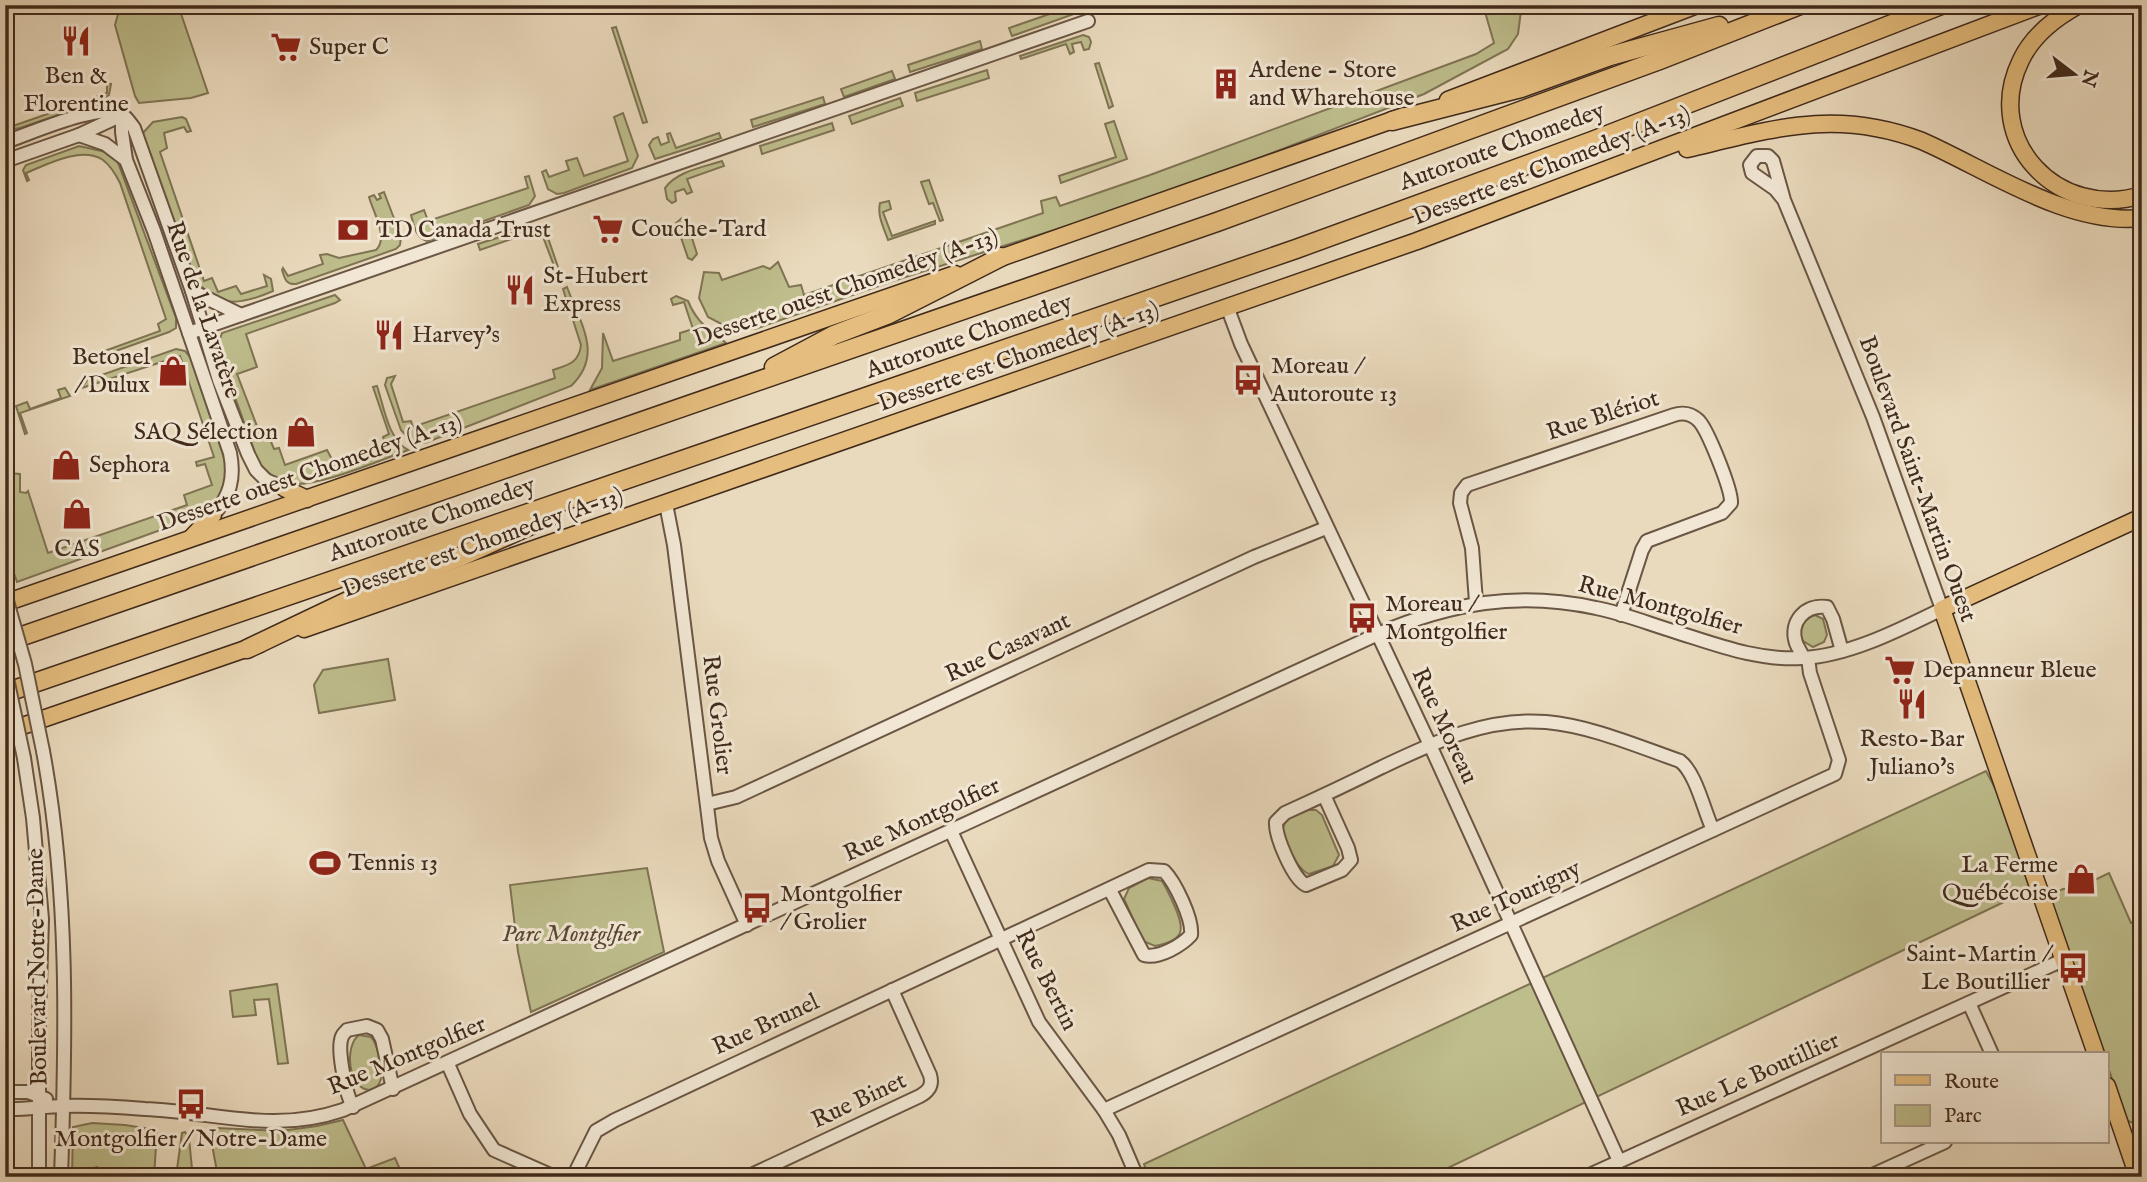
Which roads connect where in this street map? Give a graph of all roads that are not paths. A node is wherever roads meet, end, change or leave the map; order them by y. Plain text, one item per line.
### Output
1 (1697, 5) edge
2 (1798, 5) edge
3 (1941, 5) edge
4 (2041, 5) edge
5 (2079, 5) edge
6 (1676, 9) edge
7 (1088, 21) dead end
8 (122, 114) junction
9 (1392, 121) junction
10 (79, 135) junction
11 (5, 142) edge
12 (126, 160) junction
13 (5, 161) edge
14 (1627, 164) junction
15 (2142, 195) edge
16 (1784, 200) dead end
17 (2142, 218) edge
18 (1001, 257) junction
19 (192, 291) junction
20 (1228, 309) junction
21 (241, 314) junction
22 (203, 328) junction
23 (189, 333) junction
24 (728, 392) junction
25 (642, 476) junction
26 (284, 488) joint
27 (307, 499) junction
28 (666, 503) junction
29 (213, 515) joint
30 (2142, 517) edge
31 (1326, 527) junction
32 (190, 539) junction
33 (5, 594) edge
34 (1476, 602) junction
35 (5, 603) edge
36 (1942, 609) junction
37 (1621, 615) junction
38 (1378, 634) junction
39 (5, 642) edge
40 (247, 649) junction
41 (1842, 651) junction
42 (1806, 658) junction
43 (5, 669) edge
44 (5, 693) edge
45 (5, 732) edge
46 (1430, 745) junction
47 (1324, 795) junction
48 (707, 804) junction
49 (1713, 830) junction
50 (951, 831) junction
51 (1110, 890) junction
52 (1510, 923) junction
53 (747, 925) junction
54 (1002, 939) junction
55 (2063, 960) junction
56 (892, 990) junction
57 (1969, 1003) junction
58 (1991, 1052) edge
59 (2095, 1052) edge
60 (448, 1064) junction
61 (393, 1089) junction
62 (2108, 1089) edge
63 (5, 1092) edge
64 (39, 1102) junction
65 (63, 1105) junction
66 (353, 1107) junction
67 (5, 1110) edge
68 (1104, 1110) junction
69 (1941, 1144) edge
70 (1619, 1161) junction
71 (39, 1177) edge
72 (61, 1177) edge
73 (555, 1177) edge
74 (573, 1177) edge
75 (747, 1177) edge
76 (1138, 1177) edge
77 (1585, 1177) edge
78 (1868, 1177) edge
79 (2138, 1177) edge

1 - 6 main road, Desserte ouest Chomedey (A-13)
2 - 9 highway
2 - 24 highway, Autoroute Chomedey
3 - 25 highway, Autoroute Chomedey
4 - 14 main road, Desserte est Chomedey (A-13)
5 - 15 main road
6 - 9 main road, Desserte ouest Chomedey (A-13)
7 - 21 street
8 - 10 street
8 - 11 street
8 - 12 street, Rue de la Lavatère
8 - 19 street, Rue de la Lavatère
9 - 18 main road, Desserte ouest Chomedey (A-13)
10 - 12 street
10 - 13 street
12 - 23 street, Rue de la Lavatère
14 - 17 main road
14 - 20 main road, Desserte est Chomedey (A-13)
16 - 36 street, Boulevard Saint-Martin Ouest
18 - 24 highway
18 - 27 main road, Desserte ouest Chomedey (A-13)
19 - 21 street
19 - 22 street, Rue de la Lavatère
20 - 28 main road, Desserte est Chomedey (A-13)
20 - 31 street, Rue Moreau
21 - 22 street
22 - 23 street
22 - 26 street, Rue de la Lavatère
23 - 29 street, Rue de la Lavatère
24 - 39 highway, Autoroute Chomedey
25 - 40 highway
25 - 44 highway, Autoroute Chomedey
26 - 27 main road
27 - 32 main road, Desserte ouest Chomedey (A-13)
28 - 40 main road, Desserte est Chomedey (A-13)
28 - 48 street, Rue Grolier
29 - 32 main road
30 - 36 main road, Rue Montgolfier
31 - 38 street, Rue Moreau
31 - 48 street, Rue Casavant
32 - 35 main road, Desserte ouest Chomedey (A-13)
33 - 65 street, Boulevard Notre-Dame, bridge
34 - 37 street, Rue Montgolfier
34 - 37 street, Rue Blériot
34 - 38 street, Rue Montgolfier
36 - 41 street, Rue Montgolfier
36 - 55 main road, Boulevard Saint-Martin Ouest
37 - 42 street, Rue Montgolfier
38 - 46 street, Rue Moreau
38 - 50 street, Rue Montgolfier
40 - 45 main road, Desserte est Chomedey (A-13)
41 - 42 street, Rue Montgolfier
41 - 42 street
42 - 49 street, Rue Tourigny
43 - 64 street, Boulevard Notre-Dame, bridge
46 - 47 street
46 - 49 street
46 - 52 street, Rue Moreau
47 - 47 street
48 - 53 street, Rue Grolier
49 - 52 street, Rue Tourigny
50 - 53 street, Rue Montgolfier
50 - 54 street, Rue Bertin
51 - 51 street, Rue Brunel
51 - 54 street, Rue Brunel
52 - 68 street, Rue Tourigny
52 - 70 street, Rue Moreau
53 - 60 street, Rue Montgolfier
54 - 56 street, Rue Brunel
54 - 68 street, Rue Bertin
55 - 57 street, Rue Le Boutillier
55 - 59 main road, Boulevard Saint-Martin Ouest
56 - 74 street, Rue Brunel
56 - 75 street, Rue Binet
57 - 58 street
57 - 70 street, Rue Le Boutillier
60 - 61 street, Rue Montgolfier
60 - 73 street
61 - 66 street, Rue Montgolfier
61 - 66 street
62 - 79 main road
63 - 64 street, Rue Montgolfier
64 - 65 street, Rue Montgolfier
64 - 67 street, Rue Montgolfier
64 - 71 street, Boulevard Notre-Dame
65 - 66 street, Rue Montgolfier
65 - 72 street, Boulevard Notre-Dame
68 - 76 street, Rue Bertin
69 - 78 street
70 - 77 street, Rue Le Boutillier

